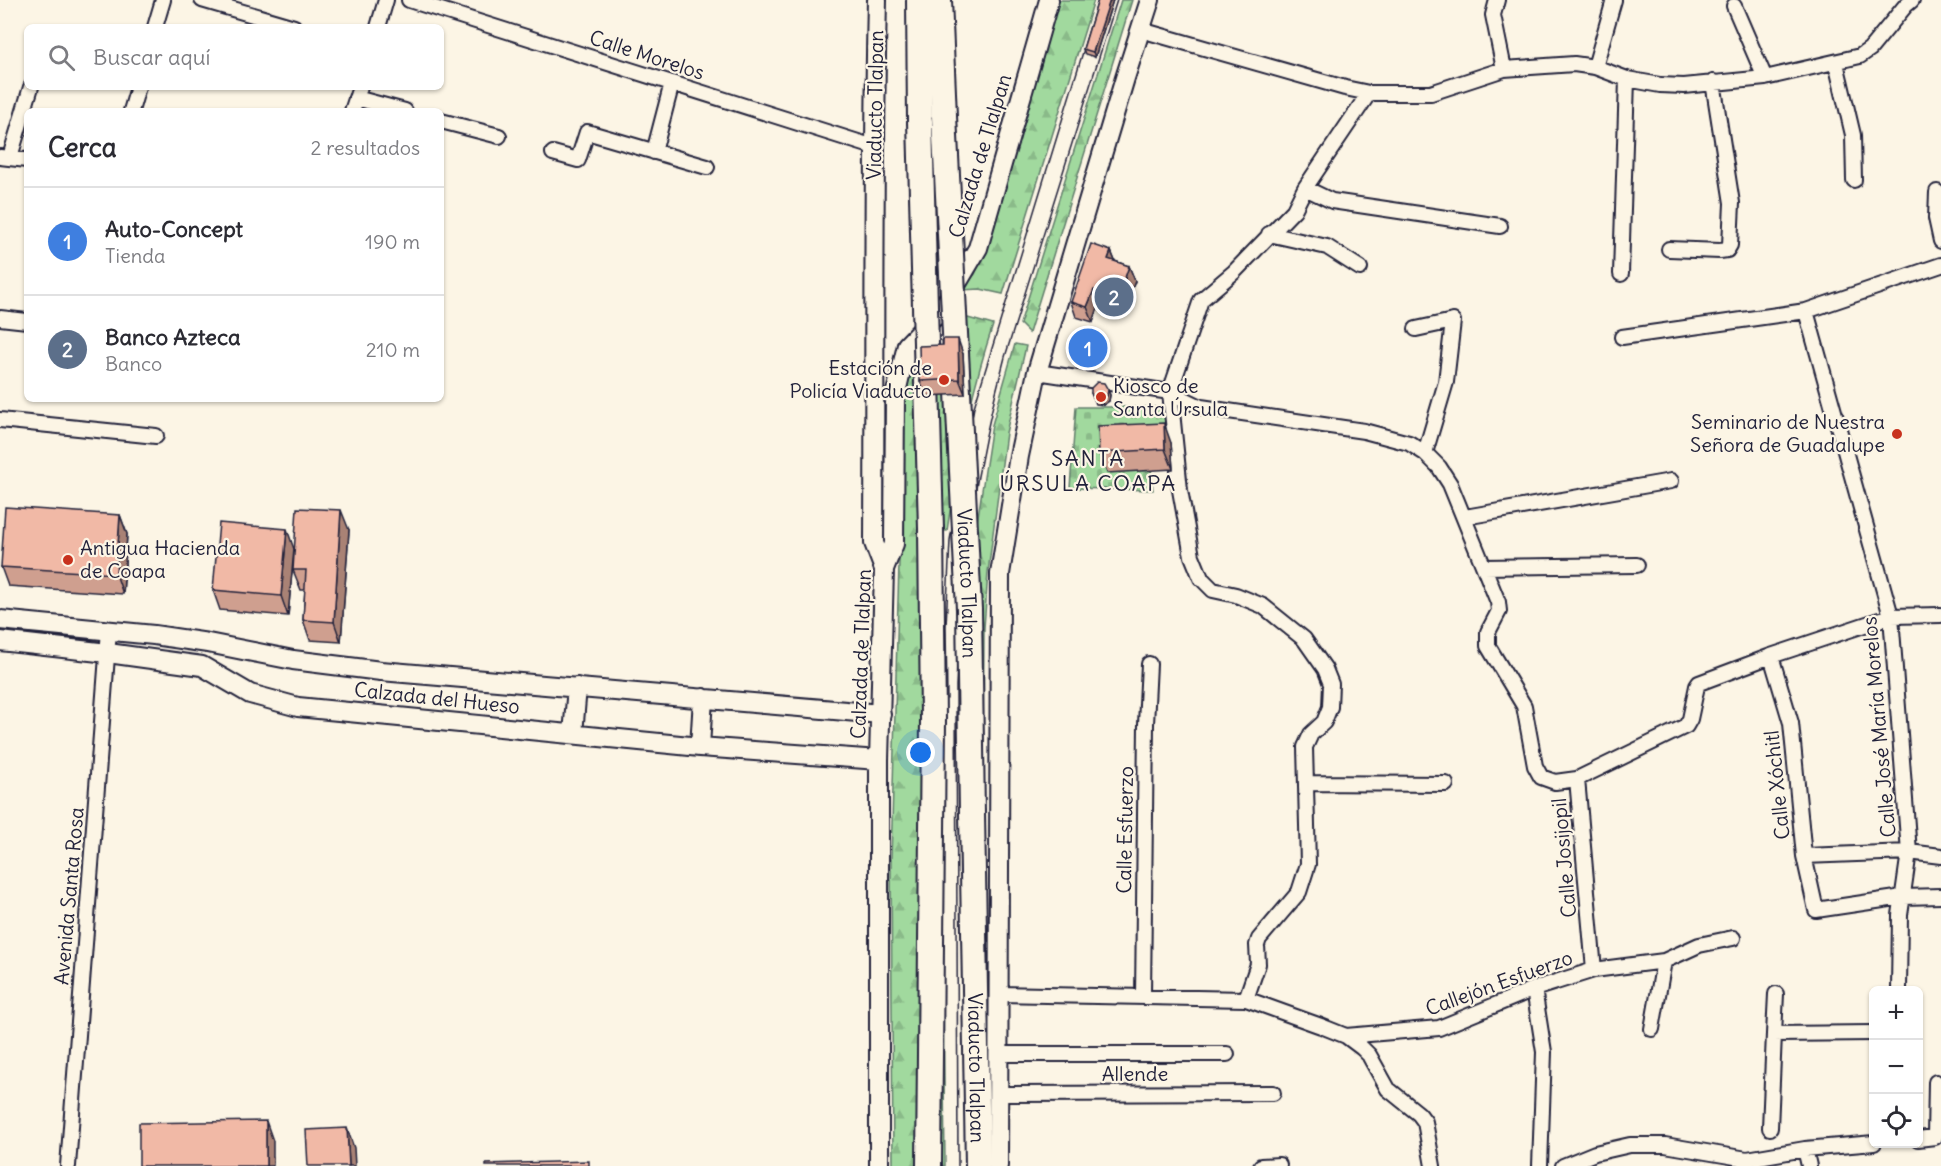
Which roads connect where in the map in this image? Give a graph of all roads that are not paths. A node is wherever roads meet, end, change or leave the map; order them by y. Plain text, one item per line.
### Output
1 (163, 0) edge
2 (202, 0) edge
3 (386, 0) edge
4 (410, 0) edge
5 (877, 0) edge
6 (919, 0) edge
7 (939, 0) edge
8 (1049, 0) edge
9 (1150, 0) edge
10 (1497, 0) edge
11 (1614, 0) edge
12 (1912, 0) edge
13 (1734, 6) dead end
14 (156, 24) edge
15 (284, 24) edge
16 (379, 24) edge
17 (1141, 30) junction
18 (1836, 63) junction
19 (1595, 67) junction
20 (1504, 69) junction
21 (1765, 78) junction
22 (1627, 79) junction
23 (1713, 82) junction
24 (672, 83) junction
25 (30, 90) edge
26 (137, 90) edge
27 (1369, 93) junction
28 (356, 99) edge
29 (133, 108) edge
30 (393, 108) edge
31 (444, 122) edge
32 (499, 136) dead end
33 (874, 147) junction
34 (654, 152) junction
35 (554, 153) dead end
36 (5, 157) edge
37 (24, 159) edge
38 (707, 167) dead end
39 (1854, 180) dead end
40 (1305, 188) junction
41 (1937, 192) dead end
42 (1500, 226) dead end
43 (1269, 234) junction
44 (1941, 241) edge
45 (1669, 249) dead end
46 (1941, 265) edge
47 (1360, 268) dead end
48 (1621, 274) dead end
49 (1806, 312) junction
50 (0, 318) edge
51 (24, 321) edge
52 (1416, 329) dead end
53 (1622, 337) dead end
54 (1037, 372) junction
55 (1170, 392) junction
56 (0, 420) edge
57 (156, 436) dead end
58 (1425, 453) junction
59 (1671, 481) dead end
60 (1465, 517) junction
61 (1636, 566) dead end
62 (1484, 567) junction
63 (884, 568) junction
64 (1941, 615) edge
65 (1891, 616) junction
66 (0, 620) edge
67 (110, 630) junction
68 (0, 641) edge
69 (108, 652) junction
70 (1771, 656) junction
71 (1149, 664) dead end
72 (577, 687) junction
73 (703, 698) junction
74 (881, 714) junction
75 (573, 734) junction
76 (700, 747) junction
77 (879, 760) junction
78 (1577, 779) junction
79 (1306, 783) junction
80 (1446, 784) dead end
81 (1909, 852) junction
82 (1941, 855) edge
83 (1804, 856) junction
84 (1941, 896) edge
85 (1903, 897) junction
86 (1733, 938) dead end
87 (1664, 961) junction
88 (1594, 970) junction
89 (1899, 986) edge
90 (1534, 989) junction
91 (999, 994) junction
92 (1776, 994) dead end
93 (1143, 996) junction
94 (1246, 999) junction
95 (1652, 1029) dead end
96 (1869, 1033) edge
97 (1774, 1034) junction
98 (1346, 1036) junction
99 (999, 1054) junction
100 (1227, 1054) dead end
101 (1936, 1082) dead end
102 (1273, 1093) dead end
103 (998, 1094) junction
104 (1770, 1128) dead end
105 (1923, 1138) edge
106 (1869, 1143) edge
107 (1805, 1149) junction
108 (1279, 1165) edge
109 (68, 1166) edge
110 (879, 1166) edge
111 (928, 1166) edge
112 (978, 1166) edge
113 (998, 1166) edge
114 (1262, 1166) edge
115 (1433, 1166) edge
116 (1540, 1166) edge
117 (1563, 1166) edge
118 (1809, 1166) edge

1 - 14 street
2 - 15 street
3 - 16 street
4 - 24 street, Calle Morelos
5 - 33 main road, Viaducto Tlalpan
6 - 111 highway, Viaducto Tlalpan, bridge
7 - 112 highway, Viaducto Tlalpan, bridge
8 - 63 main road, Calzada de Tlalpan
9 - 17 main road
10 - 20 street
11 - 19 street
12 - 18 street
13 - 21 street
17 - 27 street
17 - 54 main road
18 - 21 street
18 - 39 street
19 - 20 street
19 - 22 street
20 - 27 street
21 - 23 street
22 - 23 street
22 - 48 street
23 - 45 street
24 - 33 street, Calle Morelos
24 - 34 street
25 - 36 street
26 - 29 street
27 - 40 street
28 - 30 street
31 - 32 street
33 - 63 main road, Viaducto Tlalpan
34 - 35 street
34 - 38 street
36 - 37 street
40 - 42 street
40 - 43 street
41 - 44 street
43 - 47 street
43 - 55 street
46 - 49 street
49 - 53 street
49 - 65 street, Calle José María Morelos
50 - 51 street
52 - 58 street
54 - 55 street
54 - 91 main road
55 - 58 street
55 - 79 street
56 - 57 street
58 - 60 street
59 - 60 street
60 - 62 street
61 - 62 street
62 - 78 street
63 - 74 main road, Calzada de Tlalpan
64 - 65 street
65 - 70 street
65 - 81 street, Calle José María Morelos
66 - 67 main road, Calzada del Hueso
67 - 69 street, Avenida Santa Rosa
67 - 72 main road, Calzada del Hueso
68 - 69 main road, Calzada del Hueso
69 - 75 main road, Calzada del Hueso
69 - 109 street, Avenida Santa Rosa
70 - 78 street
70 - 83 street, Calle Xóchitl
71 - 93 street, Calle Esfuerzo
72 - 73 main road, Calzada del Hueso
72 - 75 main road
73 - 74 main road, Calzada del Hueso
73 - 76 main road
74 - 77 main road, Calzada de Tlalpan
75 - 76 main road, Calzada del Hueso
76 - 77 main road, Calzada del Hueso
77 - 110 main road, Calzada de Tlalpan
78 - 88 street, Calle Josijopil
79 - 80 street
79 - 94 street
81 - 82 street
81 - 83 street
81 - 85 street, Calle José María Morelos
83 - 85 street, Calle Xóchitl
84 - 85 street
85 - 89 street, Calle José María Morelos
86 - 87 street, Callejón Esfuerzo
87 - 88 street, Callejón Esfuerzo
87 - 95 street
88 - 90 street, Callejón Esfuerzo
90 - 98 street, Callejón Esfuerzo
90 - 116 street
91 - 93 street
91 - 99 main road
92 - 97 street
93 - 94 street
94 - 98 street
96 - 97 street
97 - 104 street
98 - 115 street
99 - 100 street
99 - 103 main road
101 - 105 street
102 - 103 street, Allende
103 - 113 main road
106 - 107 street
107 - 117 street
107 - 118 street
108 - 114 street

